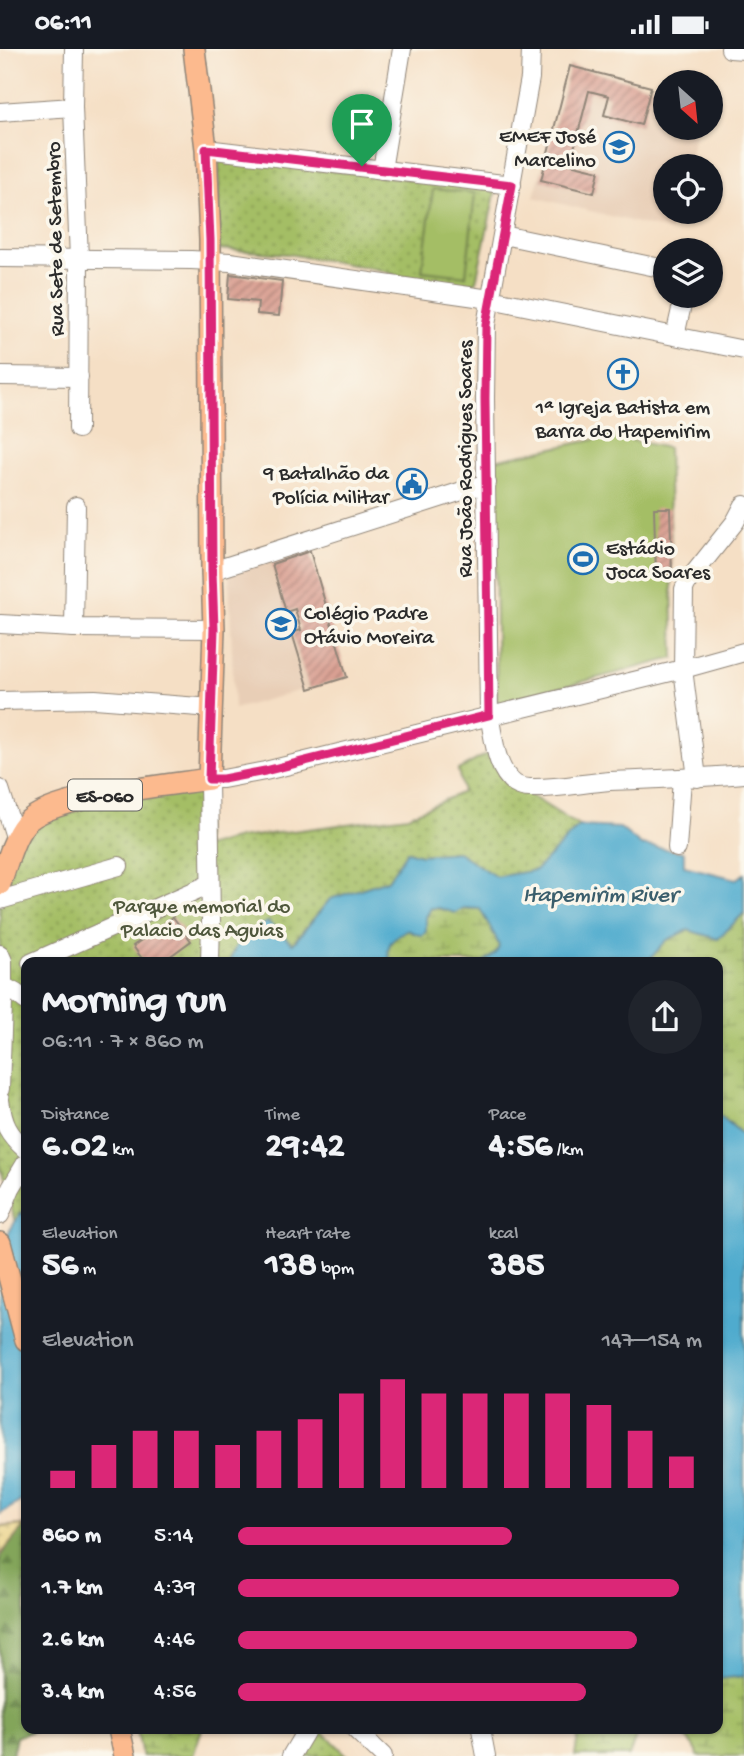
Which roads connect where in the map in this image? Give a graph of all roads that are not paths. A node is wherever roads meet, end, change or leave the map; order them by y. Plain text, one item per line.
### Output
1 (74, 49) edge
2 (402, 49) edge
3 (531, 49) edge
4 (730, 49) edge
5 (744, 50) edge
6 (196, 53) edge
7 (73, 107) junction
8 (0, 112) edge
9 (206, 149) junction
10 (382, 170) junction
11 (512, 185) junction
12 (503, 235) junction
13 (0, 258) edge
14 (79, 259) junction
15 (210, 261) junction
16 (653, 266) edge
17 (490, 299) junction
18 (681, 308) edge
19 (675, 336) junction
20 (744, 350) edge
21 (0, 376) edge
22 (79, 377) junction
23 (78, 429) dead end
24 (487, 483) junction
25 (744, 505) edge
26 (76, 506) dead end
27 (212, 571) junction
28 (0, 624) edge
29 (74, 628) junction
30 (214, 629) junction
31 (744, 652) edge
32 (682, 669) junction
33 (0, 701) edge
34 (212, 708) junction
35 (489, 715) junction
36 (744, 774) edge
37 (209, 779) junction
38 (690, 779) junction
39 (0, 789) edge
40 (16, 840) junction
41 (677, 848) dead end
42 (120, 866) dead end
43 (0, 884) edge
44 (210, 884) junction
45 (0, 900) edge
46 (0, 954) edge
47 (45, 957) edge
48 (210, 957) edge
49 (21, 969) edge
50 (3, 981) junction
51 (21, 997) edge
52 (0, 1090) edge
53 (0, 1100) edge
54 (21, 1145) edge
55 (21, 1170) edge
56 (0, 1215) edge
57 (0, 1243) edge
58 (21, 1321) edge
59 (120, 1734) edge
60 (304, 1734) edge
61 (360, 1734) edge
62 (482, 1734) edge
63 (377, 1753) edge
64 (125, 1756) edge
65 (291, 1756) edge
66 (485, 1756) edge

1 - 7 street, Rua Sete de Setembro
2 - 10 street
3 - 11 street, Rua João Rodrigues Soares
4 - 5 street
6 - 9 main road
7 - 8 street
7 - 14 street, Rua Sete de Setembro
9 - 10 street
9 - 15 main road
10 - 11 street
11 - 12 street, Rua João Rodrigues Soares
12 - 16 street
12 - 17 street, Rua João Rodrigues Soares
13 - 14 street
14 - 15 street
14 - 22 street, Rua Sete de Setembro
15 - 17 street
15 - 27 main road
17 - 19 street
17 - 24 street, Rua João Rodrigues Soares
18 - 19 street
19 - 20 street
21 - 22 street
22 - 23 street, Rua Sete de Setembro
24 - 27 street
24 - 35 street, Rua João Rodrigues Soares
25 - 32 street
26 - 29 street
27 - 30 main road
28 - 29 street
29 - 30 street
30 - 34 main road
31 - 32 street
32 - 35 street
32 - 38 street
33 - 34 street
34 - 37 main road
35 - 37 street
35 - 38 street, Rua João Rodrigues Soares
36 - 38 street
37 - 40 main road, ES-060
37 - 44 street
38 - 41 street
39 - 40 street
40 - 43 main road, ES-060
42 - 45 street
44 - 47 street
44 - 48 street
46 - 50 street
49 - 50 street
50 - 51 street
50 - 52 street
53 - 54 street
55 - 56 street
57 - 58 main road
59 - 64 main road
60 - 65 street
61 - 63 street
62 - 66 street

